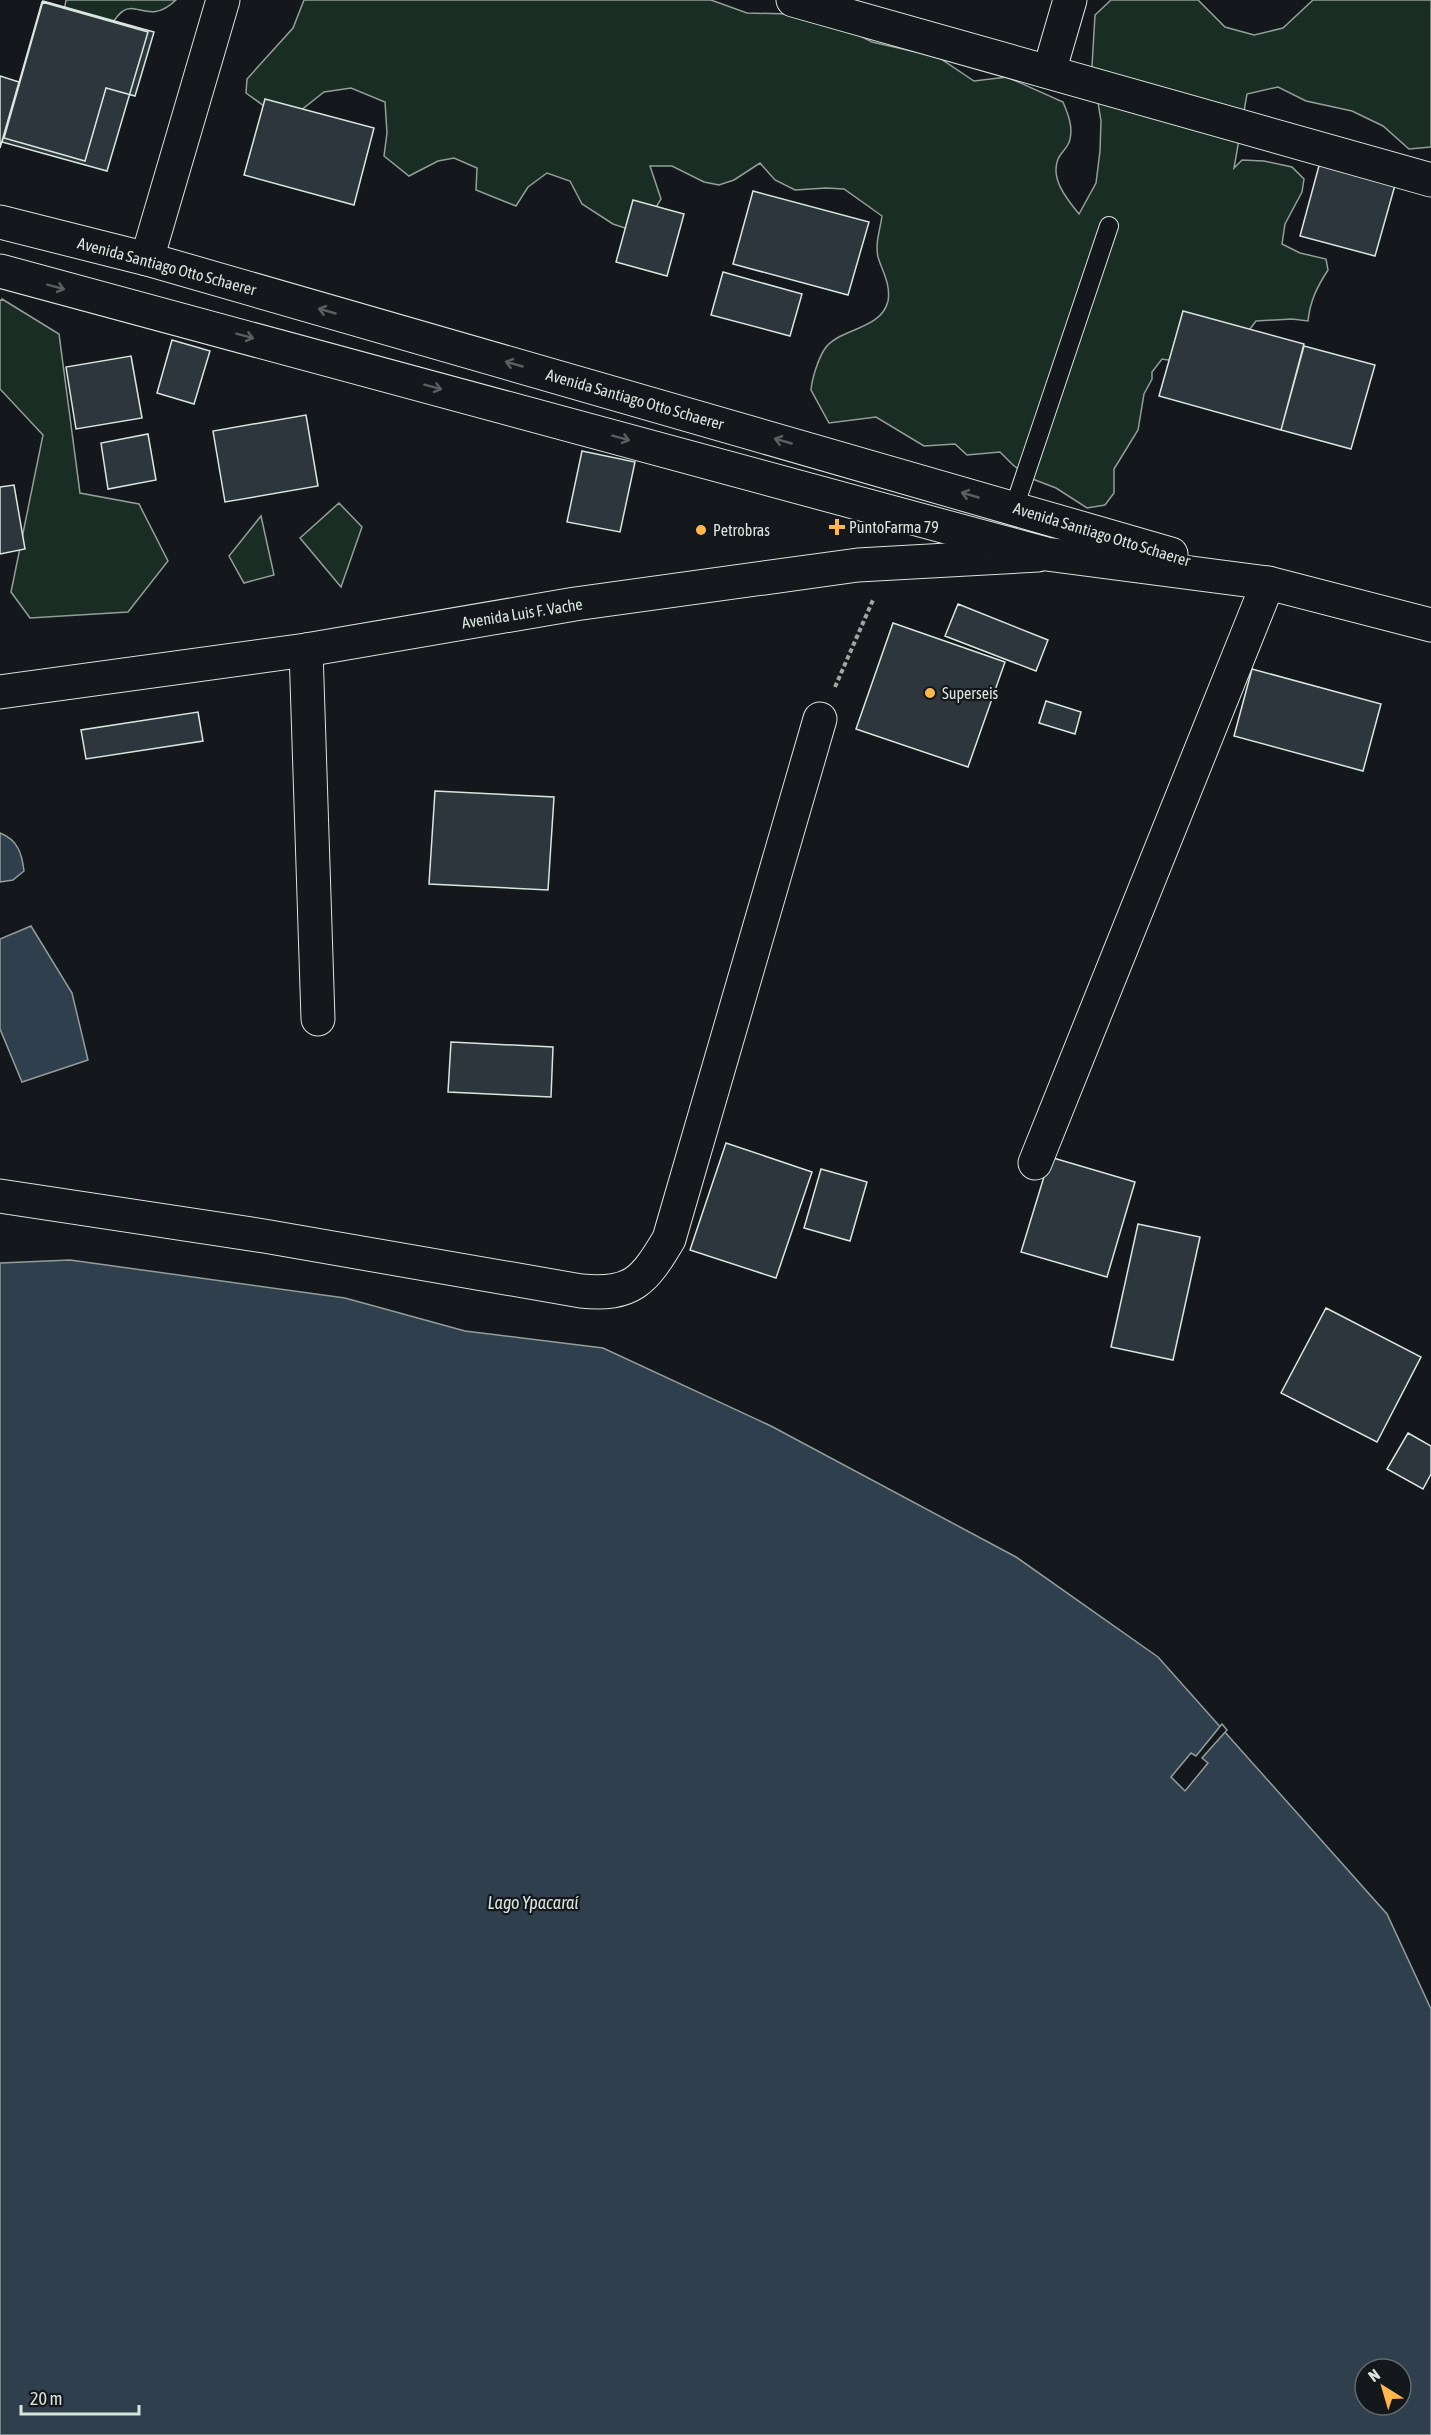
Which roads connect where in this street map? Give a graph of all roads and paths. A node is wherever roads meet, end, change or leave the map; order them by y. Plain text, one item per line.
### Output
1 (224, 0) edge
2 (793, 0) edge
3 (1070, 0) edge
4 (1049, 72) junction
5 (1431, 180) edge
6 (0, 222) edge
7 (1109, 226) dead end
8 (147, 259) junction
9 (0, 271) edge
10 (1014, 507) junction
11 (1046, 554) junction
12 (889, 564) junction
13 (1268, 583) junction
14 (1431, 625) edge
15 (306, 650) junction
16 (0, 692) edge
17 (820, 719) joint
18 (318, 1019) dead end
19 (1035, 1163) dead end
20 (0, 1196) edge

1 - 8 street
2 - 4 street
3 - 4 street
4 - 5 street
6 - 8 street, Avenida Santiago Otto Schaerer
7 - 10 lane
10 -> 8 street, Avenida Santiago Otto Schaerer
9 -> 11 street
10 - 13 street, Avenida Santiago Otto Schaerer
11 - 12 street, Avenida Luis F. Vache
11 - 13 street
12 - 15 street, Avenida Luis F. Vache
12 - 17 path
13 - 14 street
13 - 19 street
15 - 16 street, Avenida Luis F. Vache
15 - 18 street
17 - 20 street

